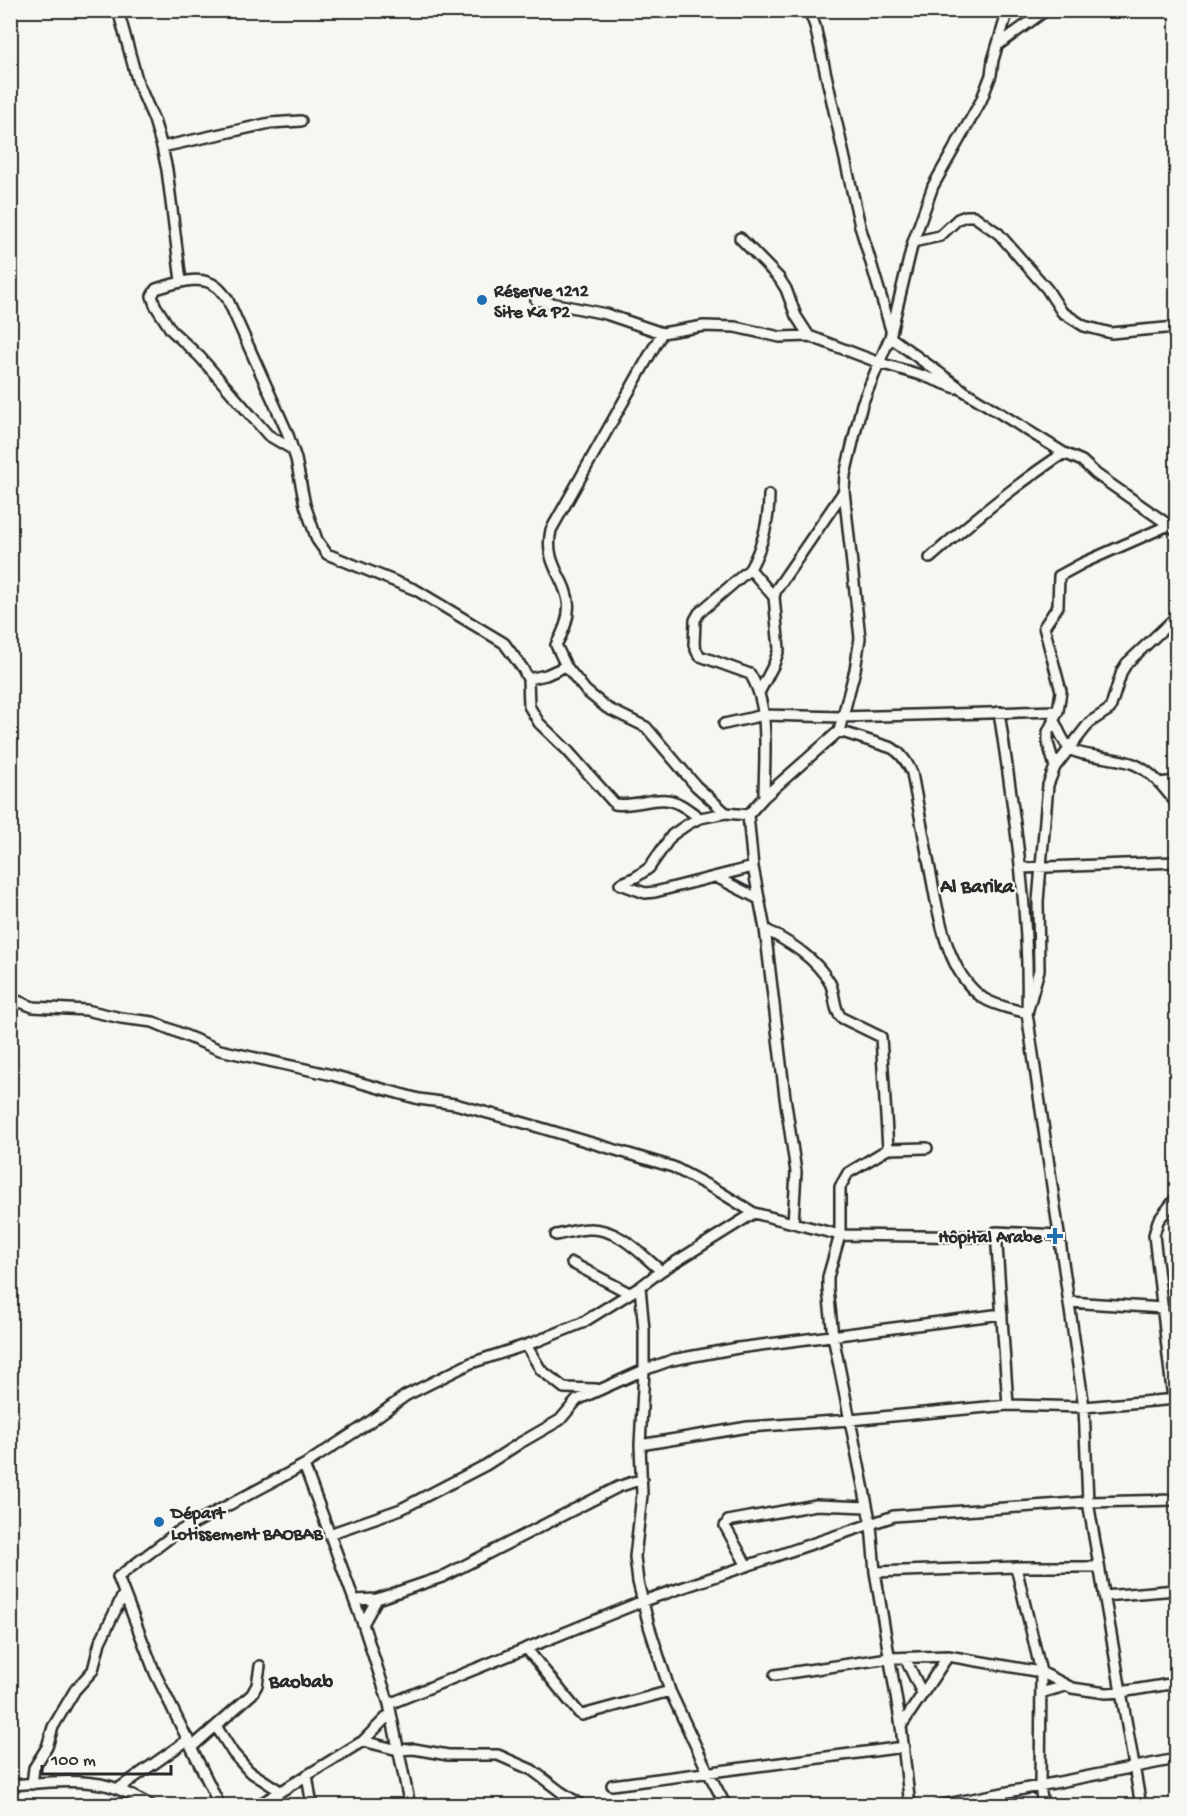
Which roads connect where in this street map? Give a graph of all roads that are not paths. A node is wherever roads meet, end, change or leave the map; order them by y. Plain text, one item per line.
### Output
1 (118, 10) edge
2 (809, 10) edge
3 (1008, 10) edge
4 (1047, 10) edge
5 (998, 45) junction
6 (301, 121) dead end
7 (162, 147) junction
8 (740, 238) dead end
9 (913, 242) junction
10 (181, 281) junction
11 (536, 300) dead end
12 (1176, 327) edge
13 (662, 333) junction
14 (891, 334) junction
15 (809, 336) junction
16 (880, 363) junction
17 (964, 391) junction
18 (292, 449) junction
19 (1065, 453) junction
20 (844, 491) junction
21 (769, 495) dead end
22 (1173, 528) edge
23 (930, 558) dead end
24 (750, 569) junction
25 (774, 597) junction
26 (1176, 616) edge
27 (566, 666) junction
28 (528, 679) junction
29 (760, 691) junction
30 (999, 712) junction
31 (764, 715) junction
32 (1056, 715) junction
33 (841, 717) junction
34 (724, 724) dead end
35 (838, 731) junction
36 (1069, 749) junction
37 (1055, 767) junction
38 (1176, 781) edge
39 (1159, 783) junction
40 (764, 797) junction
41 (1176, 803) edge
42 (726, 813) junction
43 (748, 815) junction
44 (700, 818) junction
45 (1176, 862) edge
46 (753, 867) junction
47 (1039, 867) junction
48 (1021, 868) junction
49 (716, 877) junction
50 (759, 898) junction
51 (765, 929) junction
52 (10, 998) edge
53 (1027, 1013) junction
54 (927, 1148) dead end
55 (888, 1149) junction
56 (1176, 1198) edge
57 (754, 1213) junction
58 (793, 1223) junction
59 (996, 1232) junction
60 (556, 1235) dead end
61 (840, 1235) junction
62 (1059, 1235) junction
63 (573, 1263) dead end
64 (661, 1271) junction
65 (640, 1287) junction
66 (629, 1293) junction
67 (1069, 1302) junction
68 (1162, 1308) junction
69 (1002, 1314) junction
70 (833, 1336) junction
71 (526, 1345) junction
72 (644, 1370) junction
73 (601, 1389) junction
74 (1175, 1399) edge
75 (1008, 1405) junction
76 (1084, 1407) junction
77 (850, 1420) junction
78 (640, 1445) junction
79 (304, 1465) junction
80 (642, 1479) junction
81 (1176, 1500) edge
82 (1088, 1502) junction
83 (867, 1507) junction
84 (871, 1525) junction
85 (329, 1534) junction
86 (747, 1566) junction
87 (1016, 1567) junction
88 (1099, 1567) junction
89 (875, 1572) junction
90 (1176, 1590) edge
91 (124, 1593) junction
92 (1104, 1596) junction
93 (377, 1599) junction
94 (354, 1600) junction
95 (643, 1601) junction
96 (363, 1624) junction
97 (526, 1648) junction
98 (948, 1656) junction
99 (889, 1658) junction
100 (905, 1658) junction
101 (260, 1666) dead end
102 (1041, 1672) junction
103 (775, 1675) dead end
104 (1176, 1683) edge
105 (1065, 1686) junction
106 (670, 1691) junction
107 (1121, 1692) junction
108 (922, 1693) junction
109 (1041, 1694) junction
110 (390, 1708) junction
111 (216, 1726) junction
112 (902, 1726) junction
113 (363, 1741) junction
114 (191, 1743) junction
115 (904, 1747) junction
116 (398, 1750) junction
117 (1176, 1759) edge
118 (1134, 1767) junction
119 (708, 1772) junction
120 (307, 1775) junction
121 (32, 1784) junction
122 (10, 1785) edge
123 (612, 1785) dead end
124 (1040, 1786) junction
125 (118, 1789) junction
126 (280, 1791) junction
127 (152, 1806) edge
128 (220, 1806) edge
129 (256, 1806) edge
130 (312, 1806) edge
131 (410, 1806) edge
132 (583, 1806) edge
133 (726, 1806) edge
134 (910, 1806) edge
135 (937, 1806) edge
136 (1043, 1806) edge
137 (1141, 1806) edge

1 - 7 street
2 - 14 street
3 - 5 street
4 - 5 street
5 - 9 street
6 - 7 street
7 - 10 street
8 - 15 street
9 - 12 street
9 - 14 street
10 - 18 street
10 - 18 street
11 - 13 street
13 - 15 street
13 - 27 street
14 - 16 street
14 - 17 street
15 - 16 street
16 - 17 street
16 - 20 street
17 - 19 street
18 - 28 street
19 - 22 street
19 - 23 street
20 - 25 street
20 - 33 street
21 - 24 street
22 - 32 street
24 - 25 street
24 - 29 street
25 - 29 street
26 - 36 street
27 - 28 street
27 - 42 street
28 - 44 street
29 - 31 street
30 - 32 street
30 - 33 street
30 - 48 street
31 - 33 street
31 - 34 street
31 - 40 street
32 - 36 street
32 - 37 street
33 - 35 street
35 - 40 street
35 - 53 street
36 - 37 street
36 - 39 street
37 - 47 street
38 - 39 street
39 - 41 street
40 - 43 street
42 - 43 street
42 - 44 street
43 - 46 street
44 - 49 street
45 - 47 street
46 - 49 street
46 - 50 street
47 - 48 street
47 - 53 street
48 - 53 street
49 - 50 street
50 - 51 street
51 - 55 street
51 - 58 street
52 - 57 street
53 - 62 street
54 - 55 street
55 - 61 street
56 - 68 street
57 - 58 street
57 - 64 street
58 - 61 street
59 - 61 street
59 - 62 street
59 - 69 street
60 - 64 street
61 - 70 street
62 - 67 street
63 - 66 street
64 - 65 street
65 - 66 street
65 - 72 street
66 - 71 street
67 - 68 street
67 - 76 street
68 - 74 street
69 - 70 street
69 - 75 street
70 - 72 street
70 - 77 street
71 - 73 street
71 - 79 street
72 - 73 street
72 - 78 street
73 - 85 street
74 - 76 street
75 - 76 street
75 - 77 street
76 - 82 street
77 - 78 street
77 - 83 street
78 - 80 street
79 - 85 street
79 - 91 street
80 - 93 street
80 - 95 street
81 - 82 street
82 - 84 street
82 - 88 street
83 - 84 street
83 - 86 street
84 - 86 street
84 - 89 street
85 - 94 street
86 - 95 street
87 - 88 street
87 - 89 street
87 - 102 street
88 - 92 street
89 - 99 street
90 - 92 street
91 - 114 street
91 - 121 street
92 - 107 street
93 - 94 street
93 - 96 street
94 - 96 street
95 - 97 street
95 - 106 street
96 - 110 street
97 - 106 street
97 - 110 street
98 - 100 street
98 - 102 street
98 - 108 street
99 - 100 street
99 - 103 street
99 - 112 street
100 - 108 street
101 - 111 street
102 - 105 street
102 - 109 street
104 - 107 street
105 - 107 street
105 - 109 street
106 - 119 street
107 - 118 street
108 - 112 street
109 - 124 street
110 - 113 street
110 - 116 street
111 - 114 street
111 - 126 street
112 - 115 street
113 - 116 street
113 - 120 street
114 - 125 street
114 - 128 street
115 - 119 street
115 - 134 street
116 - 131 street
116 - 132 street
117 - 118 street
118 - 124 street
118 - 137 street
119 - 123 street
119 - 133 street
120 - 126 street
120 - 130 street
121 - 122 street
121 - 125 street
124 - 135 street
124 - 136 street
125 - 127 street
126 - 129 street

